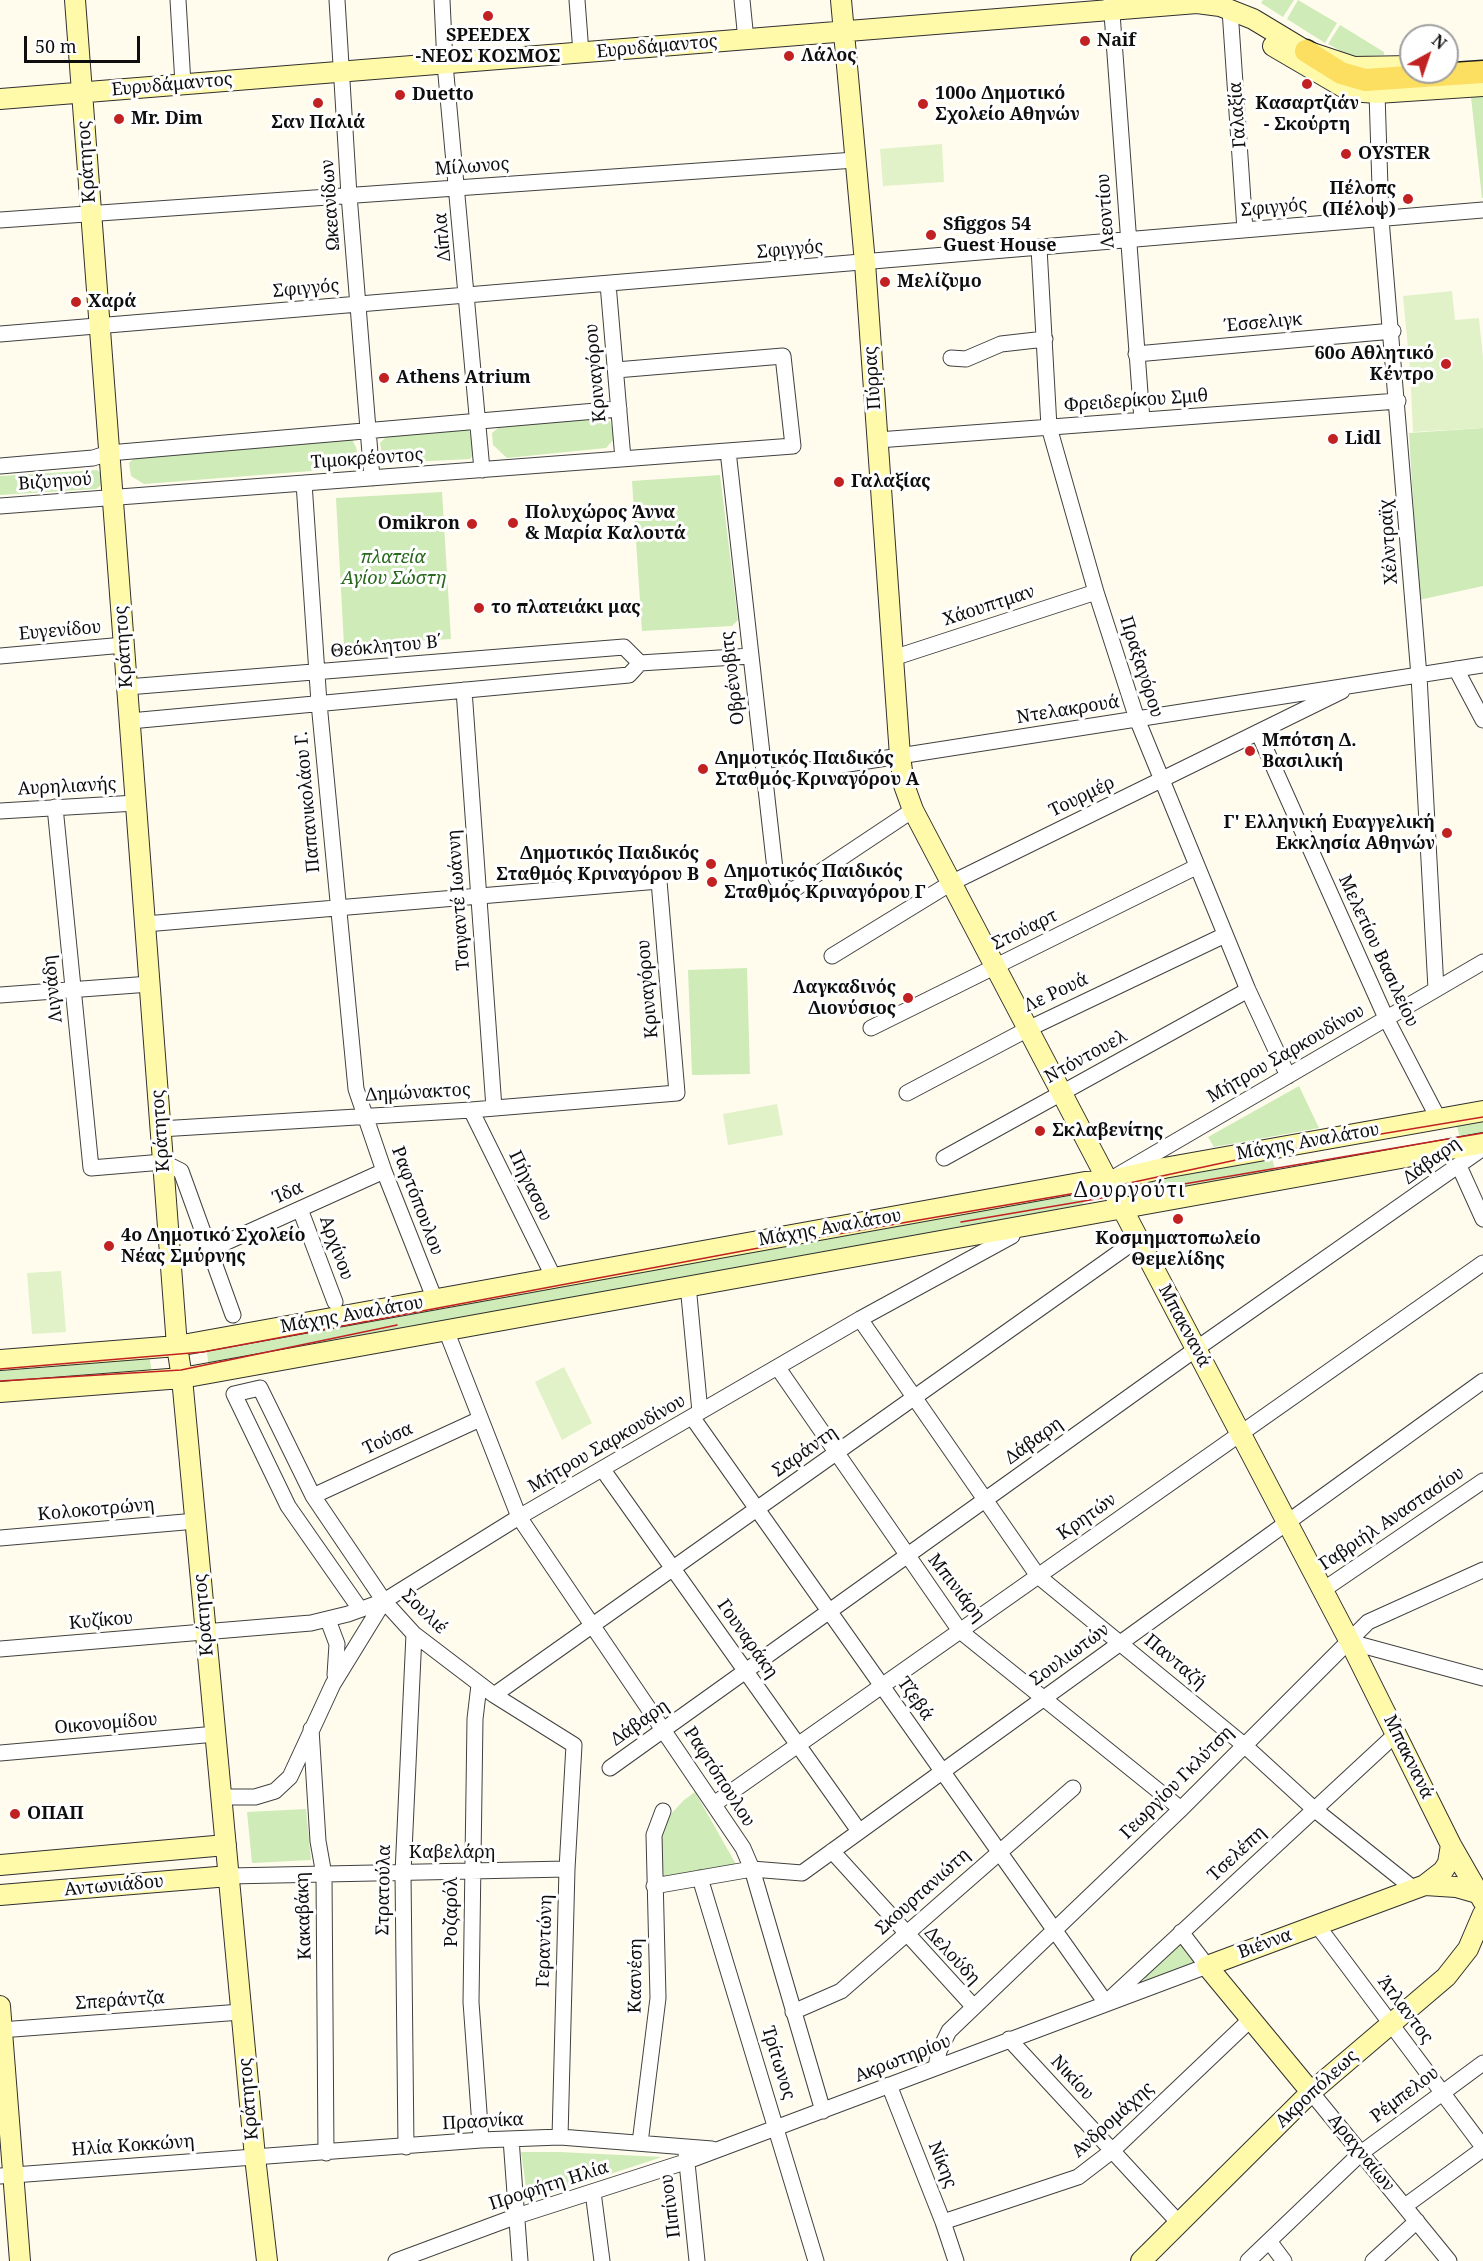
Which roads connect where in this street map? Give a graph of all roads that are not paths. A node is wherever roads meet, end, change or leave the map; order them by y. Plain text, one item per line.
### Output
1 (75, 0) edge
2 (178, 0) edge
3 (337, 0) edge
4 (442, 0) edge
5 (577, 0) edge
6 (742, 0) edge
7 (841, 0) edge
8 (1112, 5) edge
9 (1230, 5) edge
10 (844, 32) junction
11 (746, 40) junction
12 (1306, 51) junction
13 (581, 53) junction
14 (1483, 63) edge
15 (445, 64) junction
16 (1459, 64) edge
17 (1399, 66) edge
18 (341, 72) junction
19 (1483, 72) edge
20 (183, 84) junction
21 (1483, 86) edge
22 (82, 92) junction
23 (1377, 93) junction
24 (0, 99) edge
25 (855, 160) junction
26 (458, 188) junction
27 (349, 195) junction
28 (1483, 210) edge
29 (91, 214) junction
30 (1381, 219) junction
31 (0, 220) edge
32 (1245, 230) junction
33 (1127, 241) junction
34 (1039, 248) junction
35 (865, 263) junction
36 (608, 284) junction
37 (468, 296) junction
38 (358, 305) junction
39 (100, 326) junction
40 (1393, 331) junction
41 (0, 334) edge
42 (1045, 339) junction
43 (1136, 354) junction
44 (951, 358) dead end
45 (616, 370) junction
46 (1398, 401) junction
47 (619, 409) junction
48 (1142, 420) junction
49 (478, 421) junction
50 (1049, 427) junction
51 (367, 431) junction
52 (878, 440) junction
53 (728, 451) junction
54 (110, 453) junction
55 (623, 459) junction
56 (0, 466) edge
57 (482, 470) junction
58 (372, 478) junction
59 (304, 483) junction
60 (113, 498) junction
61 (0, 506) edge
62 (1096, 592) junction
63 (124, 645) junction
64 (0, 656) edge
65 (751, 656) junction
66 (893, 658) junction
67 (640, 663) junction
68 (1483, 665) edge
69 (1456, 669) junction
70 (318, 672) junction
71 (1419, 676) junction
72 (1356, 685) junction
73 (127, 687) junction
74 (464, 690) junction
75 (319, 704) junction
76 (1137, 719) junction
77 (1483, 720) edge
78 (130, 721) junction
79 (1258, 732) junction
80 (900, 756) junction
81 (765, 777) junction
82 (1162, 780) junction
83 (136, 803) junction
84 (55, 807) junction
85 (913, 810) junction
86 (0, 811) edge
87 (1196, 867) junction
88 (951, 883) junction
89 (479, 896) junction
90 (337, 908) junction
91 (145, 924) junction
92 (1225, 935) junction
93 (832, 956) dead end
94 (1483, 962) edge
95 (995, 967) junction
96 (150, 984) junction
97 (1436, 989) junction
98 (73, 990) junction
99 (1248, 990) junction
100 (0, 995) edge
101 (1386, 1018) junction
102 (872, 1028) dead end
103 (1028, 1029) junction
104 (1287, 1076) junction
105 (677, 1093) joint
106 (907, 1093) dead end
107 (1062, 1093) junction
108 (494, 1108) junction
109 (471, 1110) junction
110 (1483, 1111) edge
111 (364, 1116) junction
112 (1438, 1118) junction
113 (160, 1129) junction
114 (1483, 1143) edge
115 (1483, 1148) edge
116 (944, 1158) dead end
117 (163, 1162) junction
118 (1459, 1166) junction
119 (384, 1171) junction
120 (1108, 1181) junction
121 (300, 1209) junction
122 (1122, 1209) junction
123 (1483, 1219) edge
124 (1012, 1236) dead end
125 (1138, 1239) junction
126 (209, 1250) junction
127 (1483, 1263) edge
128 (554, 1278) junction
129 (687, 1285) junction
130 (435, 1300) junction
131 (335, 1302) dead end
132 (233, 1315) dead end
133 (860, 1319) junction
134 (446, 1330) junction
135 (177, 1346) junction
136 (1196, 1348) junction
137 (0, 1360) edge
138 (778, 1368) junction
139 (182, 1378) junction
140 (1483, 1382) edge
141 (0, 1392) edge
142 (915, 1397) junction
143 (696, 1415) junction
144 (480, 1419) junction
145 (1240, 1433) junction
146 (836, 1454) junction
147 (294, 1461) junction
148 (603, 1470) junction
149 (271, 1472) junction
150 (1483, 1481) edge
151 (313, 1496) junction
152 (986, 1500) junction
153 (756, 1509) junction
154 (519, 1517) junction
155 (196, 1521) junction
156 (1287, 1522) junction
157 (0, 1538) edge
158 (906, 1556) junction
159 (674, 1569) junction
160 (1483, 1570) edge
161 (1038, 1575) junction
162 (1323, 1590) junction
163 (384, 1601) junction
164 (360, 1609) junction
165 (828, 1611) junction
166 (328, 1620) junction
167 (592, 1627) junction
168 (960, 1631) junction
169 (206, 1632) junction
170 (414, 1634) junction
171 (1350, 1641) junction
172 (1121, 1642) junction
173 (0, 1649) edge
174 (746, 1672) junction
175 (1483, 1678) edge
176 (333, 1684) junction
177 (478, 1685) junction
178 (882, 1686) junction
179 (494, 1695) junction
180 (1045, 1697) junction
181 (311, 1730) junction
182 (665, 1730) junction
183 (216, 1734) junction
184 (1396, 1734) junction
185 (798, 1744) junction
186 (574, 1745) joint
187 (1244, 1745) junction
188 (0, 1754) edge
189 (610, 1768) dead end
190 (942, 1772) junction
191 (1073, 1788) dead end
192 (221, 1797) junction
193 (714, 1804) junction
194 (1181, 1809) junction
195 (1314, 1809) junction
196 (663, 1811) dead end
197 (859, 1831) junction
198 (226, 1845) junction
199 (1451, 1845) junction
200 (832, 1851) junction
201 (998, 1851) junction
202 (0, 1865) edge
203 (567, 1869) junction
204 (752, 1869) junction
205 (403, 1873) junction
206 (472, 1873) junction
207 (324, 1875) junction
208 (229, 1876) junction
209 (700, 1878) junction
210 (654, 1886) junction
211 (1419, 1887) junction
212 (0, 1895) edge
213 (1480, 1897) edge
214 (1483, 1914) edge
215 (1317, 1925) junction
216 (1054, 1930) junction
217 (1181, 1932) junction
218 (905, 1934) junction
219 (1207, 1966) junction
220 (1106, 2003) junction
221 (0, 2006) edge
222 (973, 2006) junction
223 (242, 2012) junction
224 (792, 2012) junction
225 (1251, 2019) junction
226 (1390, 2022) junction
227 (1, 2030) edge
228 (1009, 2039) junction
229 (1483, 2063) edge
230 (936, 2067) junction
231 (889, 2085) junction
232 (1311, 2092) junction
233 (1442, 2092) junction
234 (823, 2111) junction
235 (777, 2126) junction
236 (560, 2138) junction
237 (511, 2139) junction
238 (481, 2140) junction
239 (640, 2143) junction
240 (406, 2147) junction
241 (1483, 2148) edge
242 (714, 2149) joint
243 (1112, 2151) junction
244 (326, 2153) junction
245 (1361, 2153) junction
246 (686, 2155) junction
247 (255, 2157) junction
248 (7, 2175) edge
249 (593, 2192) junction
250 (1405, 2206) junction
251 (517, 2216) junction
252 (1417, 2221) junction
253 (943, 2222) junction
254 (1179, 2223) junction
255 (1269, 2241) junction
256 (20, 2261) edge
257 (267, 2261) edge
258 (396, 2261) edge
259 (520, 2261) edge
260 (602, 2261) edge
261 (697, 2261) edge
262 (816, 2261) edge
263 (956, 2261) edge
264 (1141, 2261) edge
265 (1248, 2261) edge
266 (1284, 2261) edge
267 (1373, 2261) edge
268 (1449, 2261) edge

1 - 22 street, Κράτητος
2 - 20 street
3 - 18 street, Ωκεανίδων
4 - 15 street, Δίπλα
5 - 13 street
6 - 11 street
7 - 10 street, Πύρρας
8 - 9 street, Ευρυδάμαντος
8 - 10 street, Ευρυδάμαντος
8 - 33 street, Λεοντίου
9 - 12 street, Ευρυδάμαντος
9 - 23 street
9 - 32 street, Γαλαξία
10 - 11 street, Ευρυδάμαντος
10 - 25 street, Πύρρας
11 - 13 street, Ευρυδάμαντος
12 - 17 street, Ευρυδάμαντος
12 - 19 main road
13 - 15 street, Ευρυδάμαντος
14 - 16 street
15 - 18 street, Ευρυδάμαντος
15 - 26 street, Δίπλα
18 - 20 street, Ευρυδάμαντος
18 - 27 street, Ωκεανίδων
20 - 22 street, Ευρυδάμαντος
21 - 23 street
22 - 24 street, Ευρυδάμαντος
22 - 29 street, Κράτητος
23 - 30 street, Χέλντραϊχ
25 - 26 street, Μίλωνος
25 - 35 street, Πύρρας
26 - 27 street, Μίλωνος
26 - 37 street, Δίπλα
27 - 29 street, Μίλωνος
27 - 38 street, Ωκεανίδων
28 - 30 street, Σφιγγός
29 - 31 street, Μίλωνος
29 - 39 street, Κράτητος
30 - 32 street, Σφιγγός
30 - 40 street, Χέλντραϊχ
32 - 33 street, Σφιγγός
33 - 34 street, Σφιγγός
33 - 43 street, Λεοντίου
34 - 35 street, Σφιγγός
34 - 42 street, Πραξαγόρου
35 - 36 street, Σφιγγός
35 - 52 street, Πύρρας
36 - 37 street, Σφιγγός
36 - 45 street, Κριναγόρου
37 - 38 street, Σφιγγός
37 - 49 street, Δίπλα
38 - 39 street, Σφιγγός
38 - 51 street, Ωκεανίδων
39 - 41 street, Σφιγγός
39 - 54 street, Κράτητος
40 - 43 street, Έσσελιγκ
40 - 46 street, Χέλντραϊχ
42 - 44 street
42 - 50 street, Πραξαγόρου
43 - 48 street, Λεοντίου
45 - 47 street, Κριναγόρου
45 - 53 street
46 - 48 street, Φρειδερίκου Σμιθ
46 - 71 street, Χέλντραϊχ
47 - 49 street, Τιμοκρέοντος
47 - 55 street, Κριναγόρου
48 - 50 street, Φρειδερίκου Σμιθ
49 - 51 street, Τιμοκρέοντος
49 - 57 street, Δίπλα
50 - 52 street, Φρειδερίκου Σμιθ
50 - 62 street, Πραξαγόρου
51 - 54 street, Τιμοκρέοντος
51 - 58 street, Ωκεανίδων
52 - 66 street, Πύρρας
53 - 55 street
53 - 65 street, Οβρένοβιτς
54 - 56 street, Βιζυηνού
54 - 60 street, Κράτητος
55 - 57 street, Τιμοκρέοντος
57 - 58 street, Τιμοκρέοντος
58 - 59 street, Τιμοκρέοντος
59 - 60 street, Τιμοκρέοντος
59 - 70 street, Παπανικολάου Γ.
60 - 61 street, Βιζυηνού
60 - 63 street, Κράτητος
62 - 66 street, Χάουπτμαν
62 - 76 street, Πραξαγόρου
63 - 64 street, Ευγενίδου
63 - 73 street, Κράτητος
65 - 67 street
65 - 81 street, Οβρένοβιτς
66 - 80 street, Πύρρας
67 - 70 street, Θεόκλητου Β΄
67 - 74 street
68 - 69 street, Ντελακρουά
69 - 71 street, Ντελακρουά
69 - 77 street
70 - 73 street, Θεόκλητου Β΄
70 - 75 street, Παπανικολάου Γ.
71 - 72 street, Ντελακρουά
71 - 97 street, Χέλντραϊχ
72 - 76 street, Ντελακρουά
72 - 79 street, Τουρμέρ
73 - 78 street, Κράτητος
74 - 75 street
74 - 89 street, Τσιγαντέ Ιωάννη
75 - 78 street
75 - 90 street, Παπανικολάου Γ.
76 - 80 street, Ντελακρουά
76 - 82 street, Πραξαγόρου
78 - 83 street, Κράτητος
79 - 82 street, Τουρμέρ
79 - 101 street, Μελετίου Βασιλείου
80 - 81 street, Ντελακρουά
80 - 85 street, Μπακνανά
81 - 85 street, Οβρένοβιτς
82 - 87 street, Πραξαγόρου
82 - 88 street, Τουρμέρ
83 - 84 street, Αυρηλιανής
83 - 91 street, Κράτητος
84 - 86 street, Αυρηλιανής
84 - 98 street, Λιγνάδη
85 - 88 street, Μπακνανά
87 - 92 street, Πραξαγόρου
87 - 95 street, Στούαρτ
88 - 93 street, Τουρμέρ
88 - 95 street, Μπακνανά
89 - 90 street
89 - 105 street, Κριναγόρου
89 - 108 street, Τσιγαντέ Ιωάννη
90 - 91 street
90 - 111 street, Παπανικολάου Γ.
91 - 96 street, Κράτητος
92 - 99 street, Πραξαγόρου
92 - 103 street, Λε Ρουά
94 - 97 street, Μήτρου Σαρκουδίνου
95 - 102 street, Στούαρτ
95 - 103 street, Μπακνανά
96 - 98 street
96 - 113 street, Κράτητος
97 - 101 street, Μήτρου Σαρκουδίνου
98 - 100 street
98 - 117 street, Λιγνάδη
99 - 104 street, Πραξαγόρου
99 - 107 street, Ντόντουελ
101 - 104 street, Μήτρου Σαρκουδίνου
101 - 112 street, Μελετίου Βασιλείου
103 - 106 street, Λε Ρουά
103 - 107 street, Μπακνανά
104 - 120 street, Μήτρου Σαρκουδίνου
105 - 108 street, Δημώνακτος
107 - 116 street, Ντόντουελ
107 - 120 street, Μπακνανά
108 - 109 street, Δημώνακτος
109 - 111 street, Δημώνακτος
109 - 128 street, Πήγασου
110 - 112 street, Μάχης Αναλάτου
111 - 113 street, Δημώνακτος
111 - 119 street, Ραφτόπουλου
112 - 120 street, Μάχης Αναλάτου
113 - 117 street, Κράτητος
114 - 122 street, Μάχης Αναλάτου
115 - 118 street, Δάβαρη
117 - 126 street
117 - 135 street, Κράτητος
118 - 123 street
118 - 136 street, Δάβαρη
119 - 121 street, Ίδα
119 - 130 street, Ραφτόπουλου
120 - 122 street, Μπακνανά
120 - 128 street, Μάχης Αναλάτου
121 - 126 street, Ίδα
121 - 131 street, Αρχίνου
122 - 125 street, Μπακνανά
122 - 129 street, Μάχης Αναλάτου
124 - 133 street, Μήτρου Σαρκουδίνου
125 - 136 street, Μπακνανά
125 - 142 street, Σαράντη
126 - 132 street
127 - 145 street, Κρητών
128 - 130 street, Μάχης Αναλάτου
129 - 134 street, Μάχης Αναλάτου
129 - 143 street
130 - 135 street, Μάχης Αναλάτου
133 - 138 street, Μήτρου Σαρκουδίνου
133 - 142 street, Πανταζή
134 - 139 street, Μάχης Αναλάτου
134 - 144 street, Ραφτόπουλου
135 - 137 street, Μάχης Αναλάτου
135 - 139 street, Κράτητος
136 - 145 street, Μπακνανά
136 - 152 street, Δάβαρη
138 - 143 street, Μήτρου Σαρκουδίνου
138 - 146 street, Μπινιάρη
139 - 141 street, Μάχης Αναλάτου
139 - 155 street, Κράτητος
140 - 156 street, Σουλιωτών
142 - 146 street, Σαράντη
142 - 152 street, Πανταζή
143 - 148 street, Μήτρου Σαρκουδίνου
143 - 153 street, Τζεβά
144 - 151 street, Τούσα
144 - 154 street, Ραφτόπουλου
145 - 156 street, Μπακνανά
145 - 161 street, Κρητών
146 - 153 street, Σαράντη
146 - 158 street, Μπινιάρη
147 - 149 street
147 - 149 street, Σουλιέ
147 - 151 street, Σουλιέ
148 - 154 street, Μήτρου Σαρκουδίνου
148 - 159 street, Γουναράκη
149 - 164 street, Σουλιέ
150 - 162 street, Γαβριήλ Αναστασίου
151 - 163 street, Σουλιέ
152 - 158 street, Δάβαρη
152 - 161 street, Πανταζή
153 - 159 street, Σαράντη
153 - 165 street, Τζεβά
154 - 163 street, Μήτρου Σαρκουδίνου
154 - 167 street, Ραφτόπουλου
155 - 157 street, Κολοκοτρώνη
155 - 169 street, Κράτητος
156 - 162 street, Μπακνανά
156 - 172 street, Σουλιωτών
158 - 165 street, Δάβαρη
158 - 168 street, Μπινιάρη
159 - 167 street, Σαράντη
159 - 174 street, Γουναράκη
160 - 171 street, Γεωργίου Γκλύτση
161 - 168 street, Κρητών
161 - 172 street, Πανταζή
162 - 171 street, Μπακνανά
163 - 164 street, Μήτρου Σαρκουδίνου
163 - 170 street, Σουλιέ
163 - 176 street, Κακαβάκη
164 - 166 street, Μήτρου Σαρκουδίνου
165 - 174 street, Δάβαρη
165 - 178 street, Τζεβά
166 - 169 street, Μήτρου Σαρκουδίνου
166 - 176 street, Κακαβάκη
167 - 179 street, Σαράντη
167 - 182 street, Ραφτόπουλου
168 - 178 street, Κρητών
168 - 180 street, Μπινιάρη
169 - 173 street, Κυζίκου
169 - 183 street, Κράτητος
170 - 177 street, Σουλιέ
170 - 205 street, Στρατούλα
171 - 175 street
171 - 184 street, Μπακνανά
171 - 187 street, Γεωργίου Γκλύτση
172 - 180 street, Σουλιωτών
172 - 187 street, Πανταζή
174 - 182 street, Δάβαρη
174 - 185 street, Γουναράκη
176 - 181 street, Κακαβάκη
177 - 179 street, Σουλιέ
177 - 206 street, Ροζαρόλ
178 - 185 street, Κρητών
178 - 190 street, Τζεβά
179 - 186 street, Σουλιέ
180 - 190 street, Σουλιωτών
180 - 194 street, Μπινιάρη
181 - 192 street
181 - 207 street, Κακαβάκη
182 - 189 street, Δάβαρη
182 - 193 street, Ραφτόπουλου
183 - 188 street, Οικονομίδου
183 - 192 street, Κράτητος
184 - 195 street, Τσελέπη
184 - 199 street, Μπακνανά
185 - 193 street, Κρητών
185 - 197 street, Γουναράκη
186 - 203 street, Γεραντώνη
187 - 194 street, Γεωργίου Γκλύτση
187 - 195 street, Πανταζή
190 - 197 street, Σουλιωτών
190 - 201 street, Τζεβά
191 - 201 street, Σκουρτανιώτη
192 - 198 street, Κράτητος
193 - 204 street, Ραφτόπουλου
194 - 216 street, Γεωργίου Γκλύτση
195 - 211 street, Πανταζή
195 - 217 street, Τσελέπη
196 - 210 street, Κασνέση
197 - 200 street, Σουλιωτών
198 - 202 street, Αντωνιάδου
198 - 208 street, Κράτητος
199 - 211 street, Βιέννα
199 - 213 street, Μπακνανά
200 - 204 street, Σουλιωτών
200 - 218 street, Δελούδη
201 - 216 street, Τζεβά
201 - 218 street, Σκουρτανιώτη
203 - 206 street, Καβελάρη
203 - 236 street, Γεραντώνη
204 - 209 street, Σουλιωτών
204 - 224 street, Ραφτόπουλου
205 - 206 street, Καβελάρη
205 - 207 street, Καβελάρη
205 - 240 street, Στρατούλα
206 - 238 street, Ροζαρόλ
207 - 208 street, Καβελάρη
207 - 244 street, Κακαβάκη
208 - 212 street, Αντωνιάδου
208 - 223 street, Κράτητος
209 - 210 street, Σουλιωτών
209 - 235 street, Τρίτωνος
210 - 239 street, Κασνέση
211 - 213 street, Βιέννα
211 - 215 street, Βιέννα
214 - 226 street, Ακροπόλεως
215 - 219 street, Βιέννα
215 - 226 street, Άτλαντος
216 - 220 street, Τζεβά
216 - 222 street, Γεωργίου Γκλύτση
217 - 219 street, Αραχναίων
217 - 220 street, Τσελέπη
218 - 222 street, Δελούδη
218 - 224 street, Σκουρτανιώτη
219 - 220 street, Βιέννα
219 - 225 street, Αραχναίων
220 - 228 street, Ακρωτηρίου
221 - 227 street
222 - 230 street, Γεωργίου Γκλύτση
223 - 227 street, Σπεράντζα
223 - 247 street, Κράτητος
224 - 234 street, Ραφτόπουλου
225 - 232 street, Αραχναίων
225 - 243 street, Ανδρομάχης
226 - 232 street, Ακροπόλεως
226 - 233 street, Άτλαντος
227 - 248 street
228 - 230 street, Ακρωτηρίου
228 - 243 street, Νικίου
229 - 233 street, Ρέμπελου
230 - 231 street, Ακρωτηρίου
231 - 234 street, Ακρωτηρίου
231 - 253 street, Νίκης
232 - 245 street, Αραχναίων
232 - 254 street, Ακροπόλεως
233 - 241 street, Άτλαντος
233 - 245 street, Ρέμπελου
234 - 235 street, Ακρωτηρίου
235 - 242 street, Ακρωτηρίου
235 - 262 street, Τρίτωνος
236 - 237 street, Πρασνίκα
236 - 239 street, Πρασνίκα
237 - 238 street, Πρασνίκα
237 - 251 street
238 - 240 street, Πρασνίκα
239 - 246 street, Πρασνίκα
240 - 244 street, Πρασνίκα
241 - 250 street
242 - 246 street, Πρασνίκα
243 - 253 street, Ανδρομάχης
243 - 254 street, Νικίου
244 - 247 street, Πρασνίκα
245 - 250 street, Αραχναίων
245 - 255 street, Ρέμπελου
246 - 249 street, Προφήτη Ηλία
246 - 261 street, Πιπίνου
247 - 248 street, Ηλία Κοκκώνη
247 - 257 street, Κράτητος
248 - 256 street
249 - 251 street, Προφήτη Ηλία
249 - 260 street
250 - 252 street, Αραχναίων
251 - 258 street, Προφήτη Ηλία
251 - 259 street
252 - 267 street
252 - 268 street, Αραχναίων
253 - 263 street, Νίκης
254 - 264 street, Ακροπόλεως
255 - 265 street, Ρέμπελου
255 - 266 street

